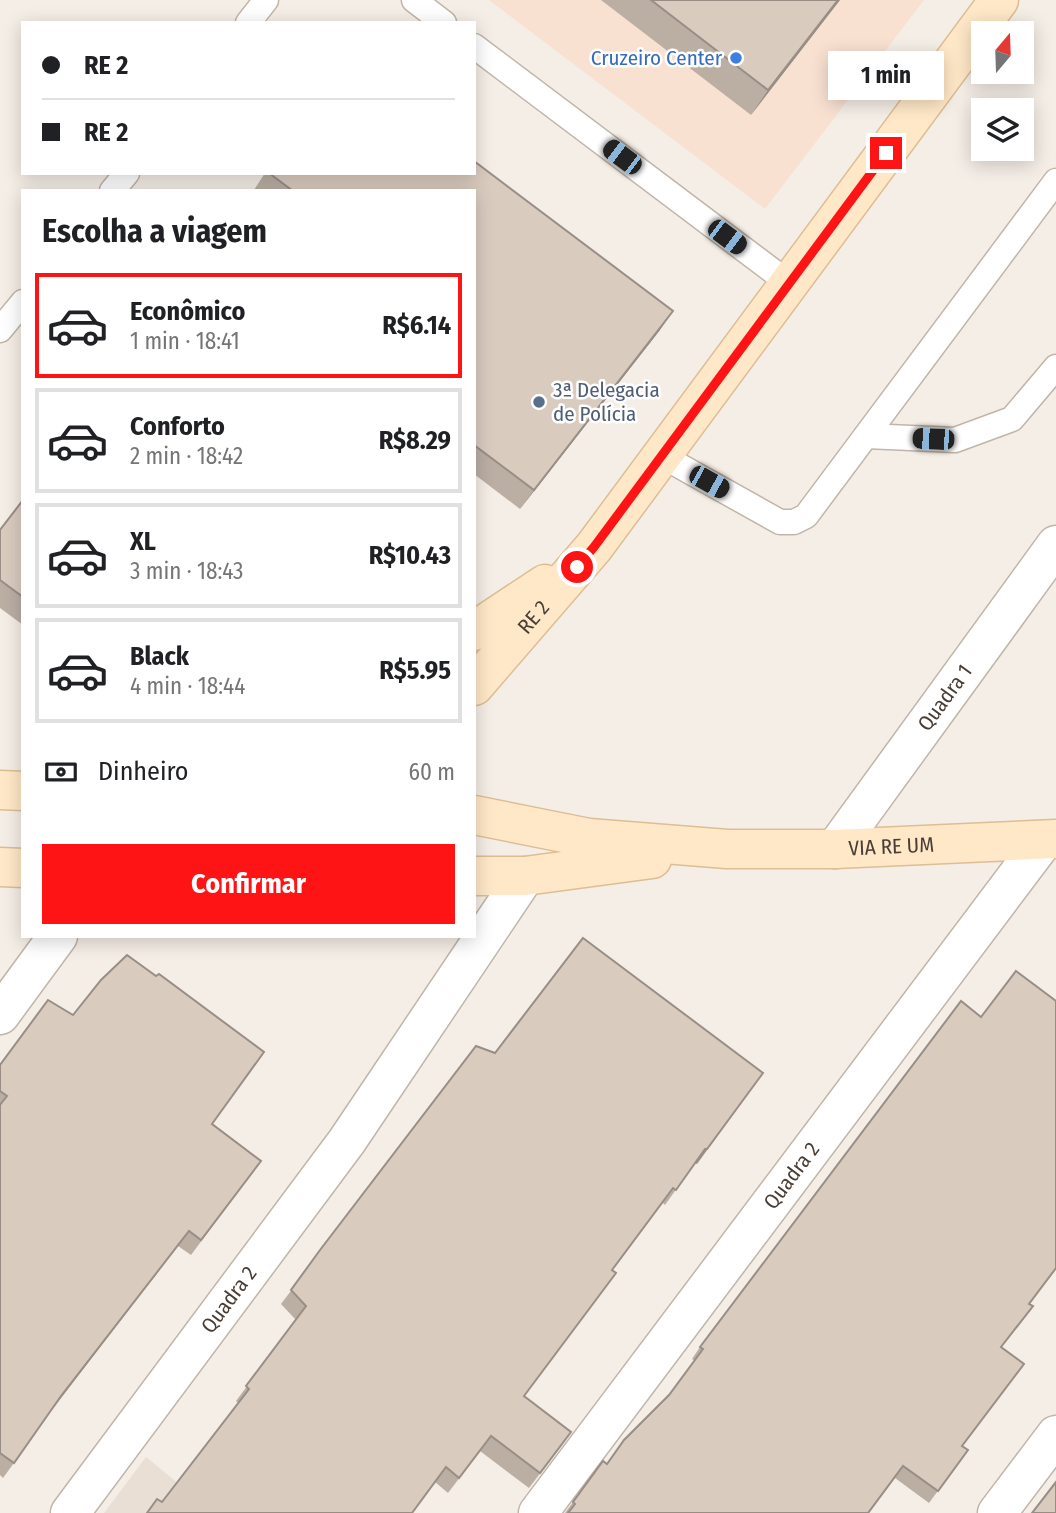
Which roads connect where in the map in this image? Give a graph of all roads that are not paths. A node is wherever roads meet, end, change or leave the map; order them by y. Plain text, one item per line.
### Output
1 (266, 0) edge
2 (414, 0) edge
3 (999, 0) edge
4 (250, 21) edge
5 (441, 21) edge
6 (476, 48) edge
7 (125, 175) edge
8 (1056, 181) edge
9 (114, 189) edge
10 (790, 284) junction
11 (1056, 367) edge
12 (866, 436) junction
13 (662, 456) junction
14 (1056, 545) edge
15 (594, 547) junction
16 (476, 630) edge
17 (476, 684) edge
18 (0, 790) edge
19 (21, 791) edge
20 (476, 795) edge
21 (476, 815) edge
22 (528, 825) junction
23 (1050, 840) edge
24 (727, 849) junction
25 (835, 849) junction
26 (0, 867) edge
27 (21, 868) edge
28 (476, 876) edge
29 (525, 876) junction
30 (57, 938) edge
31 (0, 1015) edge
32 (1056, 1435) edge
33 (70, 1513) edge
34 (538, 1513) edge
35 (997, 1513) edge

1 - 4 lane
2 - 5 lane
3 - 10 street, RE 2
6 - 10 lane
7 - 9 lane
8 - 12 lane
10 - 13 street, RE 2
11 - 12 lane
12 - 13 lane
13 - 15 street, RE 2
14 - 25 street, Quadra 1
15 - 16 street, RE 2
15 - 17 street, RE 2
18 - 19 street
20 - 22 street
21 - 22 street, VIA RE UM
22 - 24 street, VIA RE UM
23 - 25 street, VIA RE UM
23 - 34 street, Quadra 2
24 - 25 street, VIA RE UM
24 - 29 street, VIA RE UM
26 - 27 street
28 - 29 street, VIA RE UM
29 - 33 street, Quadra 2
30 - 31 street
32 - 35 street

